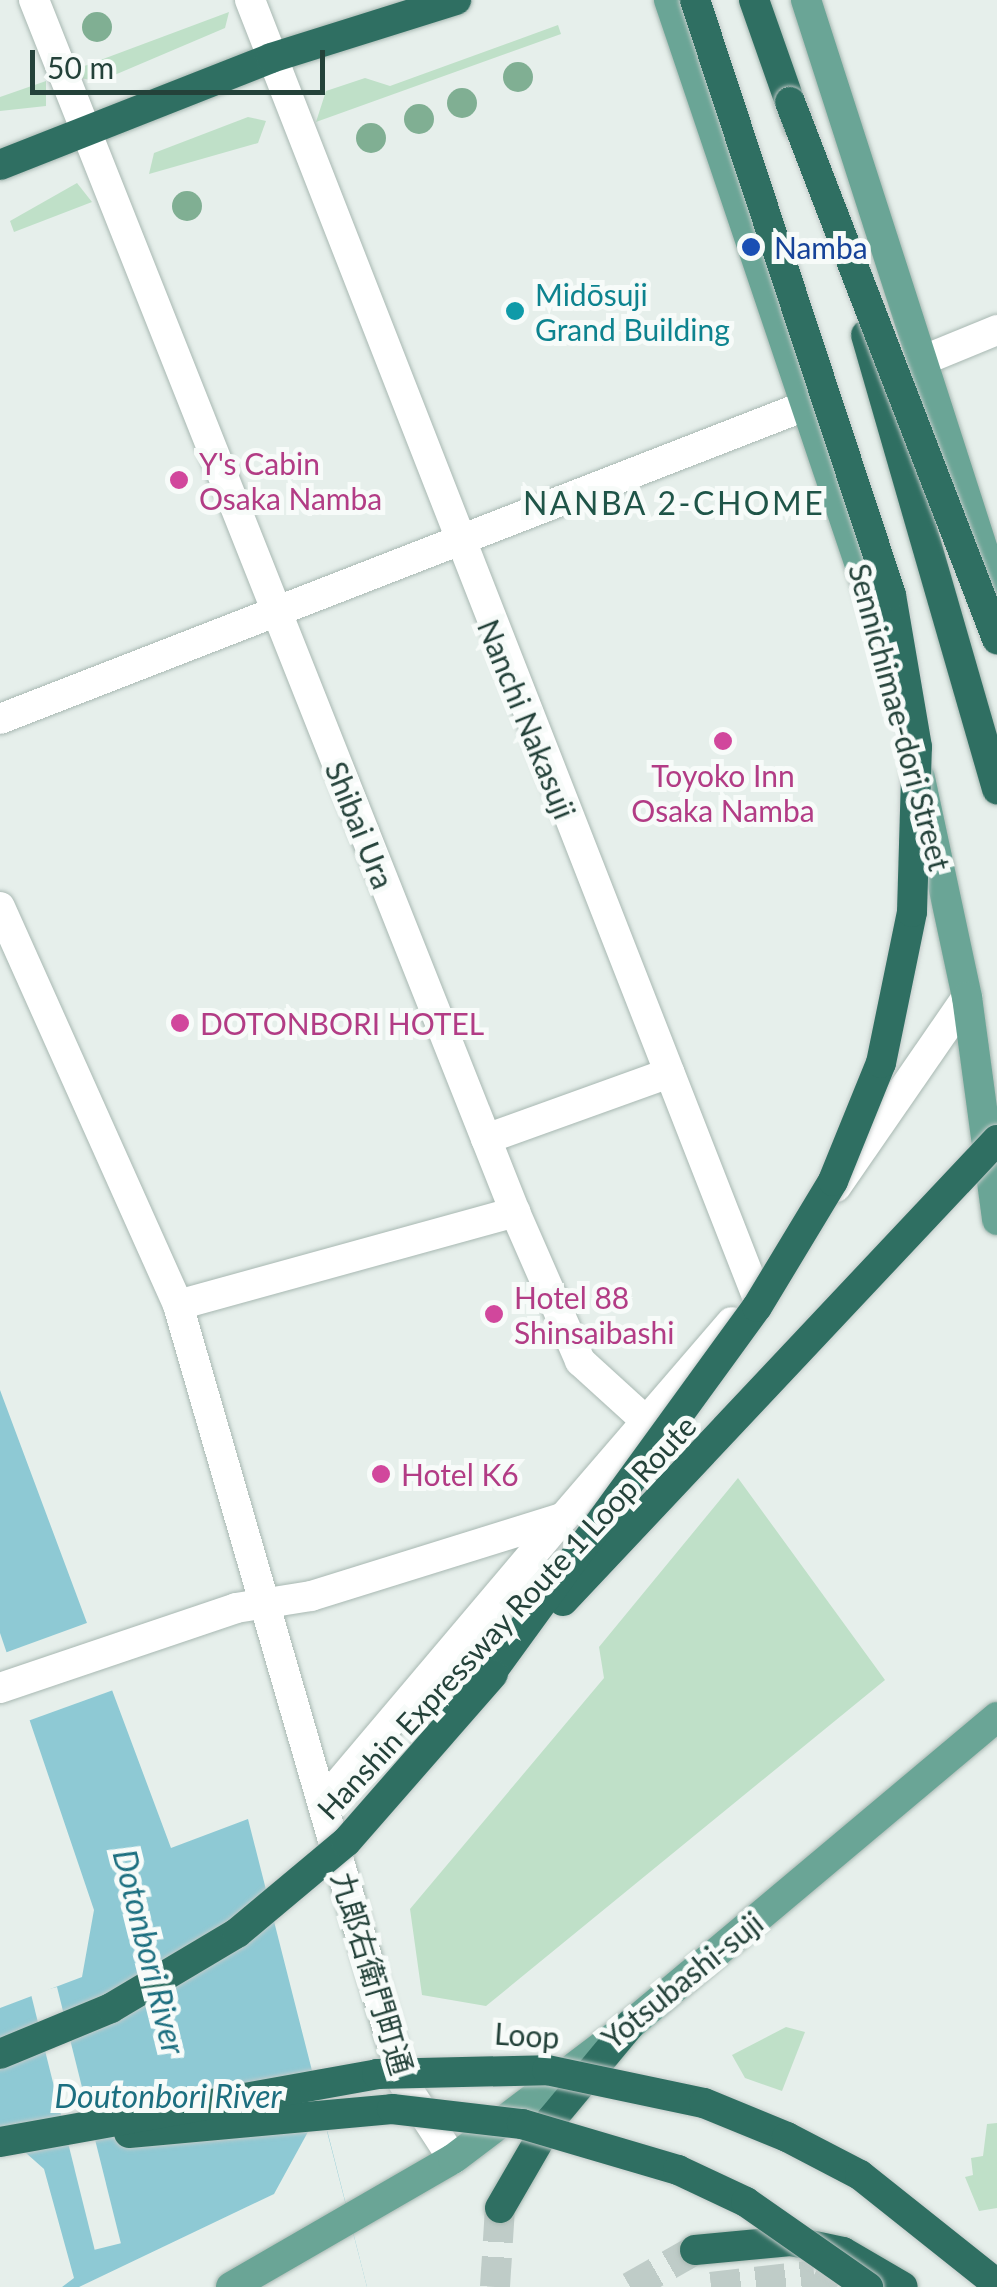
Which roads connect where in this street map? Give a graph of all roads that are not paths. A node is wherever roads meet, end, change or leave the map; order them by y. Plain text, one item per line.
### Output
1 (250, 0) edge
2 (456, 0) edge
3 (669, 0) edge
4 (695, 0) edge
5 (754, 0) edge
6 (806, 0) edge
7 (38, 8) edge
8 (272, 58) junction
9 (790, 102) junction
10 (86, 132) junction
11 (0, 164) edge
12 (997, 330) edge
13 (924, 360) junction
14 (805, 406) junction
15 (458, 546) junction
16 (997, 592) edge
17 (275, 614) junction
18 (997, 639) edge
19 (0, 719) edge
20 (997, 789) edge
21 (0, 907) edge
22 (968, 996) junction
23 (670, 1074) junction
24 (486, 1139) junction
25 (995, 1158) edge
26 (515, 1212) junction
27 (997, 1220) edge
28 (756, 1294) junction
29 (178, 1304) junction
30 (646, 1421) junction
31 (564, 1517) junction
32 (268, 1602) junction
33 (0, 1688) edge
34 (480, 1688) junction
35 (997, 1717) edge
36 (322, 1802) junction
37 (630, 2026) junction
38 (0, 2054) edge
39 (35, 2135) junction
40 (0, 2142) edge
41 (453, 2159) junction
42 (500, 2208) tunnel mouth
43 (695, 2250) tunnel mouth
44 (997, 2284) edge
45 (231, 2287) edge
46 (868, 2287) edge
47 (903, 2287) edge

1 - 8 street, Nanchi Nakasuji
2 - 8 highway
3 - 14 main road, Sennichimae-dori Street
4 - 34 highway, bridge
5 - 9 highway
6 - 13 main road
7 - 10 street, Shibai Ura
8 - 10 highway
8 - 15 street, Nanchi Nakasuji
9 - 18 highway, bridge
9 - 20 highway, bridge
10 - 11 highway
10 - 17 street, Shibai Ura
12 - 13 street
13 - 16 main road
14 - 15 street
14 - 22 main road, Sennichimae-dori Street
15 - 17 street
15 - 23 street, Nanchi Nakasuji
17 - 19 street
17 - 24 street, Shibai Ura
21 - 29 street, 九郎右衛門町通
22 - 25 main road, Sennichimae-dori Street
22 - 28 street
23 - 24 street
23 - 28 street, Nanchi Nakasuji
24 - 26 street, Shibai Ura
25 - 27 main road, Sennichimae-dori Street
25 - 34 highway, Hanshin Expressway Route 1 Loop Route, bridge
26 - 29 street
26 - 30 street, Shibai Ura
28 - 30 street
29 - 32 street, 九郎右衛門町通
30 - 31 street
31 - 32 street
31 - 36 street
32 - 33 street
32 - 36 street, 九郎右衛門町通
34 - 38 highway, Hanshin Expressway Route 1 Loop Route, bridge
35 - 37 main road, Yotsubashi-suji
36 - 41 street, 九郎右衛門町通
37 - 41 main road, Yotsubashi-suji
37 - 42 highway
39 - 40 highway, Loop, bridge
39 - 44 highway, Loop, bridge
39 - 46 highway, bridge
41 - 45 main road, Yotsubashi-suji
43 - 47 highway, bridge

